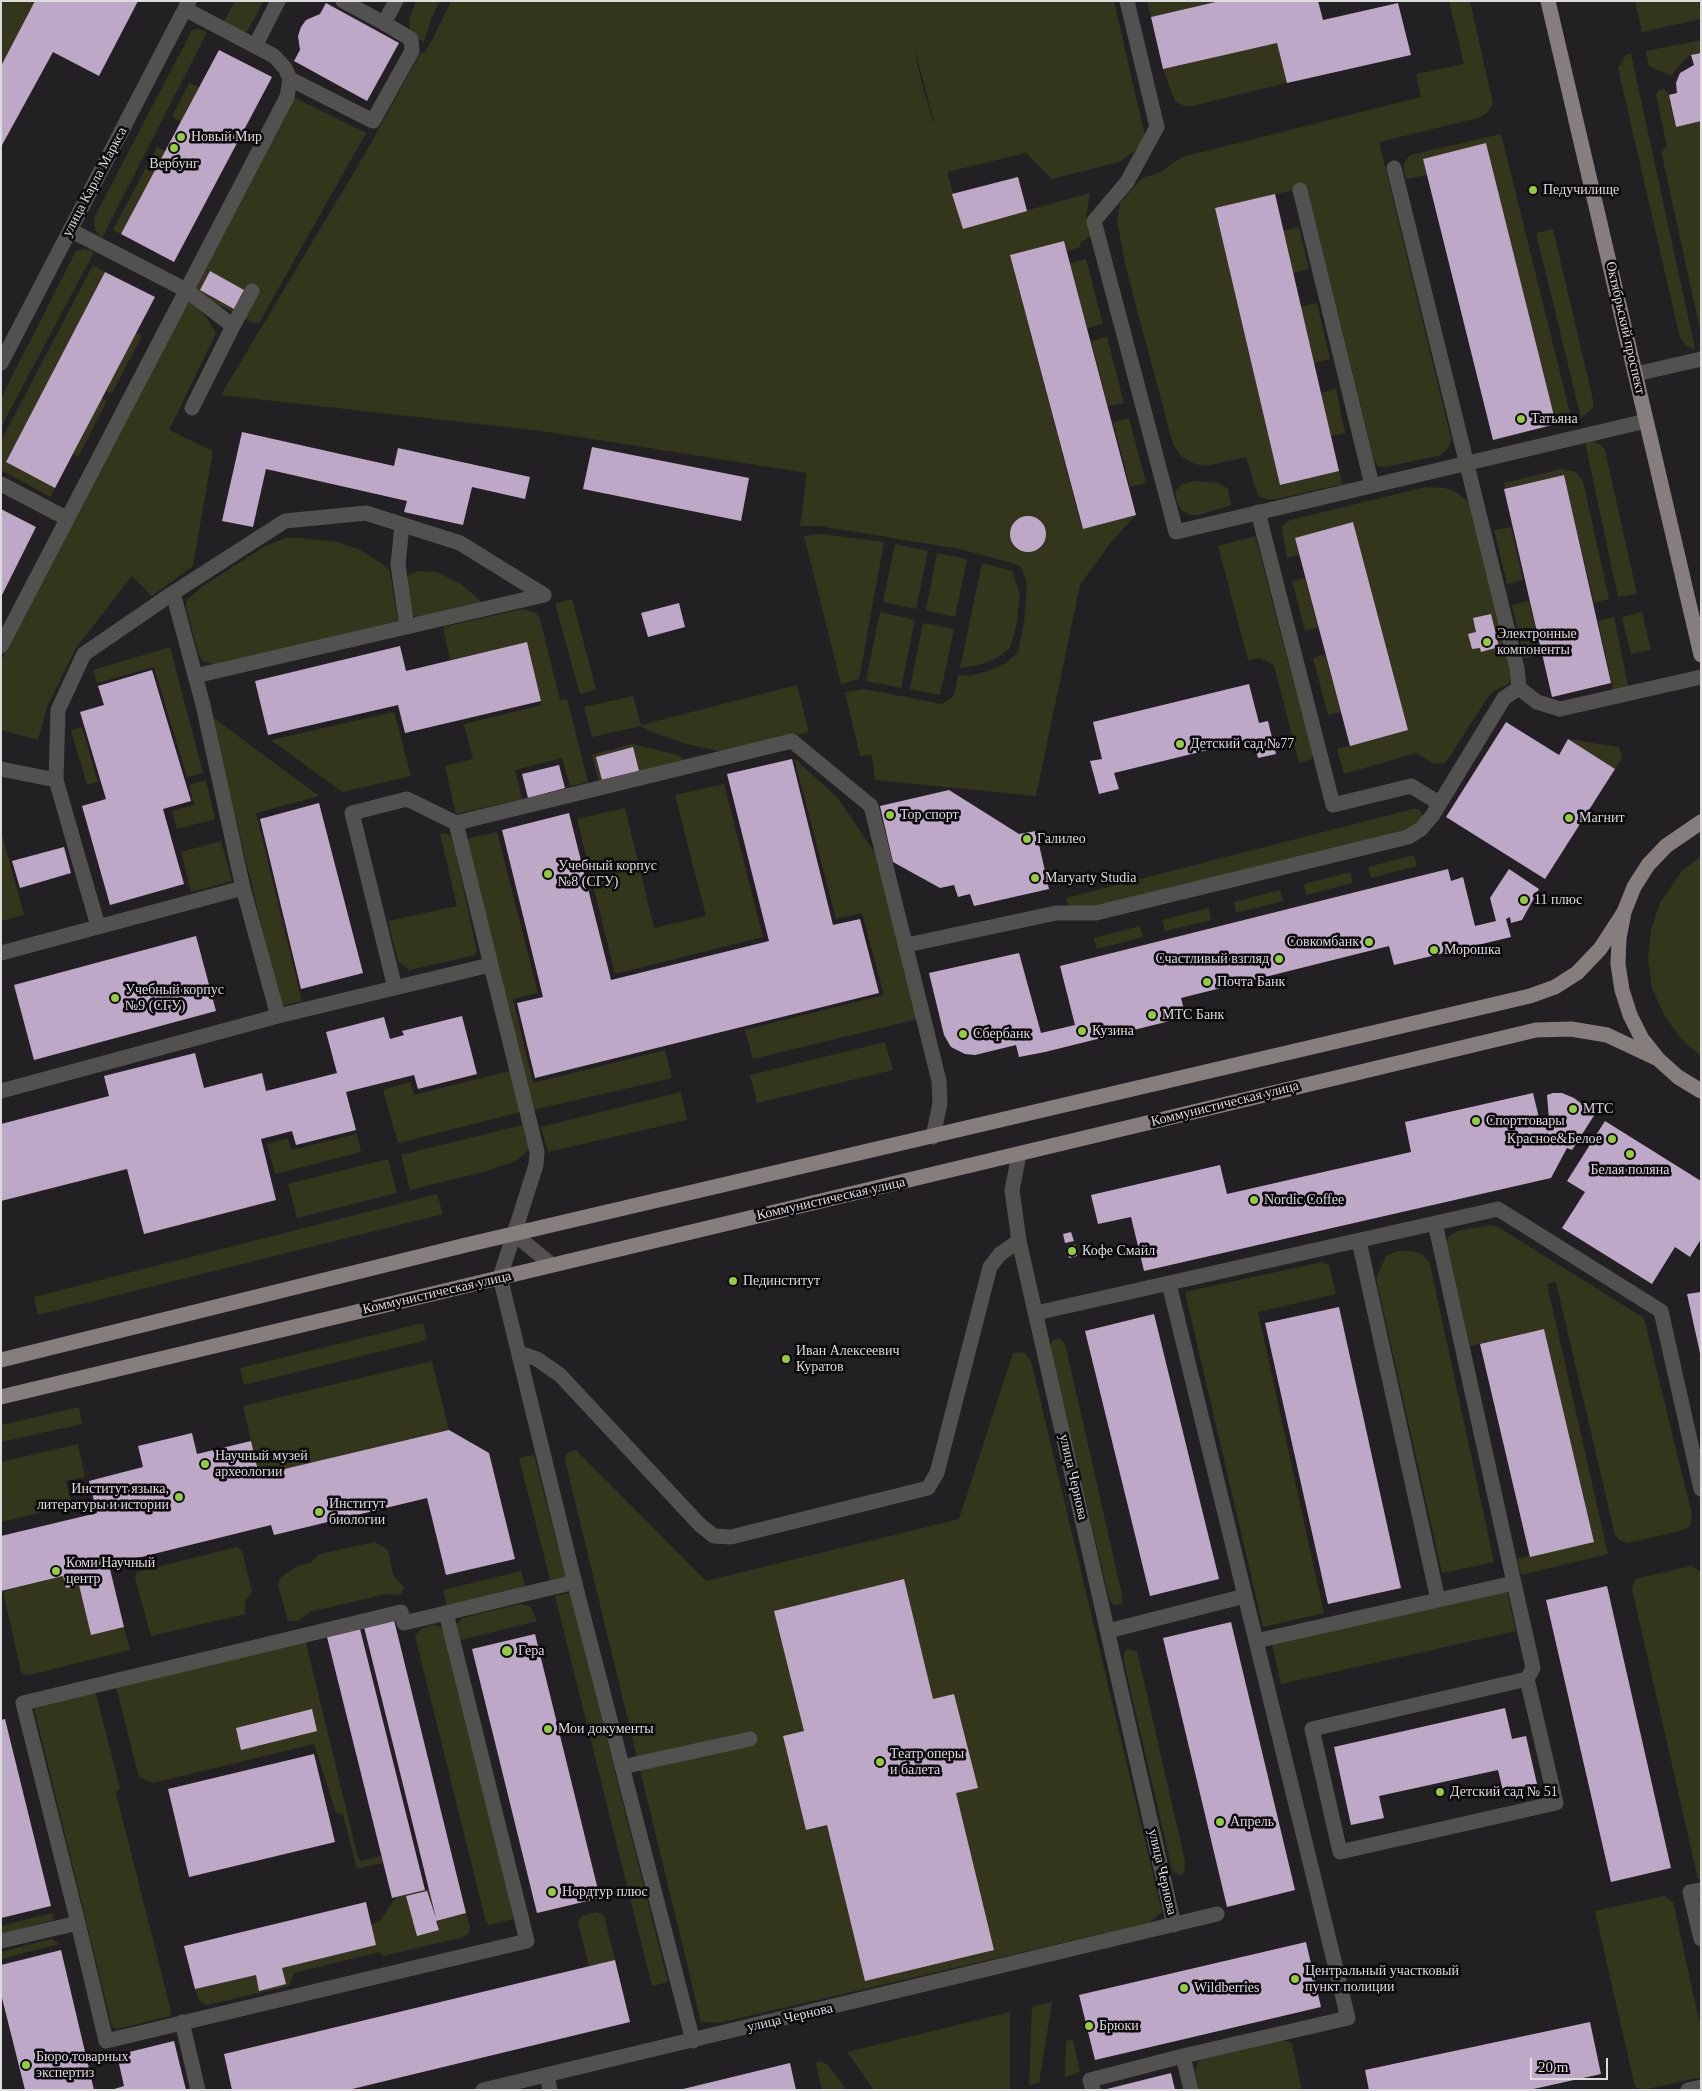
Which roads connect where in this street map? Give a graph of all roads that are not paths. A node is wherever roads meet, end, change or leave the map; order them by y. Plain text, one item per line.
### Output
1 (278, 1) edge
2 (343, 1) edge
3 (396, 1) edge
4 (1127, 1) edge
5 (1548, 1) edge
6 (187, 5) edge
7 (384, 24) junction
8 (255, 46) junction
9 (290, 79) junction
10 (1394, 168) dead end
11 (1300, 190) dead end
12 (70, 230) junction
13 (186, 290) junction
14 (252, 291) dead end
15 (233, 326) junction
16 (1701, 359) edge
17 (1, 363) edge
18 (1636, 374) junction
19 (192, 408) dead end
20 (1646, 421) junction
21 (1467, 463) junction
22 (1, 484) edge
23 (1372, 485) junction
24 (1258, 512) junction
25 (66, 518) junction
26 (402, 525) junction
27 (173, 593) junction
28 (407, 627) junction
29 (1, 646) edge
30 (1701, 655) edge
31 (195, 676) junction
32 (1701, 677) edge
33 (1519, 688) junction
34 (1, 769) edge
35 (56, 780) junction
36 (1439, 803) junction
37 (456, 822) junction
38 (1701, 822) edge
39 (243, 888) junction
40 (1624, 912) junction
41 (98, 926) junction
42 (907, 945) junction
43 (1, 953) edge
44 (490, 965) junction
45 (395, 988) junction
46 (278, 1016) junction
47 (1658, 1059) junction
48 (1, 1091) edge
49 (1701, 1091) edge
50 (933, 1137) junction
51 (1018, 1155) junction
52 (1435, 1223) junction
53 (514, 1234) junction
54 (1019, 1241) junction
55 (1360, 1241) junction
56 (552, 1266) junction
57 (500, 1277) junction
58 (1169, 1284) junction
59 (1036, 1313) junction
60 (520, 1353) junction
61 (1, 1360) edge
62 (1, 1397) edge
63 (1701, 1489) edge
64 (575, 1582) junction
65 (1514, 1583) junction
66 (1245, 1596) junction
67 (1438, 1600) junction
68 (446, 1613) junction
69 (1108, 1630) junction
70 (1256, 1641) junction
71 (1527, 1680) junction
72 (750, 1739) dead end
73 (622, 1767) junction
74 (1701, 1890) edge
75 (1218, 1914) dead end
76 (78, 1923) junction
77 (1174, 1925) junction
78 (1701, 1939) edge
79 (1, 1941) edge
80 (182, 2022) junction
81 (693, 2041) junction
82 (1183, 2056) junction
83 (548, 2082) edge
84 (1701, 2087) edge
85 (198, 2090) edge
86 (483, 2090) edge
87 (1093, 2090) edge
88 (1191, 2090) edge
89 (1688, 2090) edge

1 - 8 street
2 - 7 street
3 - 7 street
4 - 24 street
5 - 18 main road, Октябрьский проспект
6 - 8 street
6 - 12 street, улица Карла Маркса
7 - 9 street
8 - 9 street
9 - 13 street
10 - 21 street
11 - 23 street
12 - 13 street
12 - 17 street, улица Карла Маркса
13 - 15 street
13 - 25 street
14 - 15 street
15 - 19 street
16 - 18 street
18 - 20 main road, Октябрьский проспект
20 - 21 street
20 - 30 main road, Октябрьский проспект
21 - 23 street
21 - 33 street
22 - 25 street
23 - 24 street
24 - 36 street
25 - 29 street
26 - 27 street
26 - 28 street
26 - 28 street
27 - 31 street
27 - 35 street
28 - 31 street
31 - 39 street
32 - 33 street
33 - 36 street
34 - 35 street
35 - 41 street
36 - 42 street
37 - 42 street
37 - 44 street
37 - 45 street
38 - 40 main road
39 - 41 street
39 - 46 street
40 - 47 main road
40 - 50 main road
41 - 43 street
42 - 50 street
44 - 45 street
44 - 53 street
45 - 46 street
46 - 48 street
47 - 49 main road
47 - 51 main road, Коммунистическая улица
50 - 53 main road
51 - 54 street, улица Чернова
51 - 56 main road, Коммунистическая улица
52 - 55 street
52 - 63 street
52 - 65 street
53 - 56 street
53 - 57 street
53 - 61 main road
54 - 59 street, улица Чернова
54 - 60 street
55 - 58 street
55 - 67 street
56 - 57 main road, Коммунистическая улица
57 - 60 street
57 - 62 main road, Коммунистическая улица
58 - 59 street
58 - 66 street
59 - 69 street, улица Чернова
60 - 64 street
64 - 68 street
64 - 73 street
65 - 67 street
65 - 71 street
66 - 69 street
66 - 70 street
67 - 70 street
68 - 76 street
68 - 80 street
69 - 77 street, улица Чернова
70 - 82 street
71 - 71 street
72 - 73 street
73 - 81 street
74 - 78 street
75 - 77 street
76 - 79 street
76 - 80 street
77 - 81 street, улица Чернова
80 - 85 street
81 - 83 street, улица Чернова
82 - 87 street
82 - 88 street
83 - 86 street, улица Чернова
84 - 89 street

